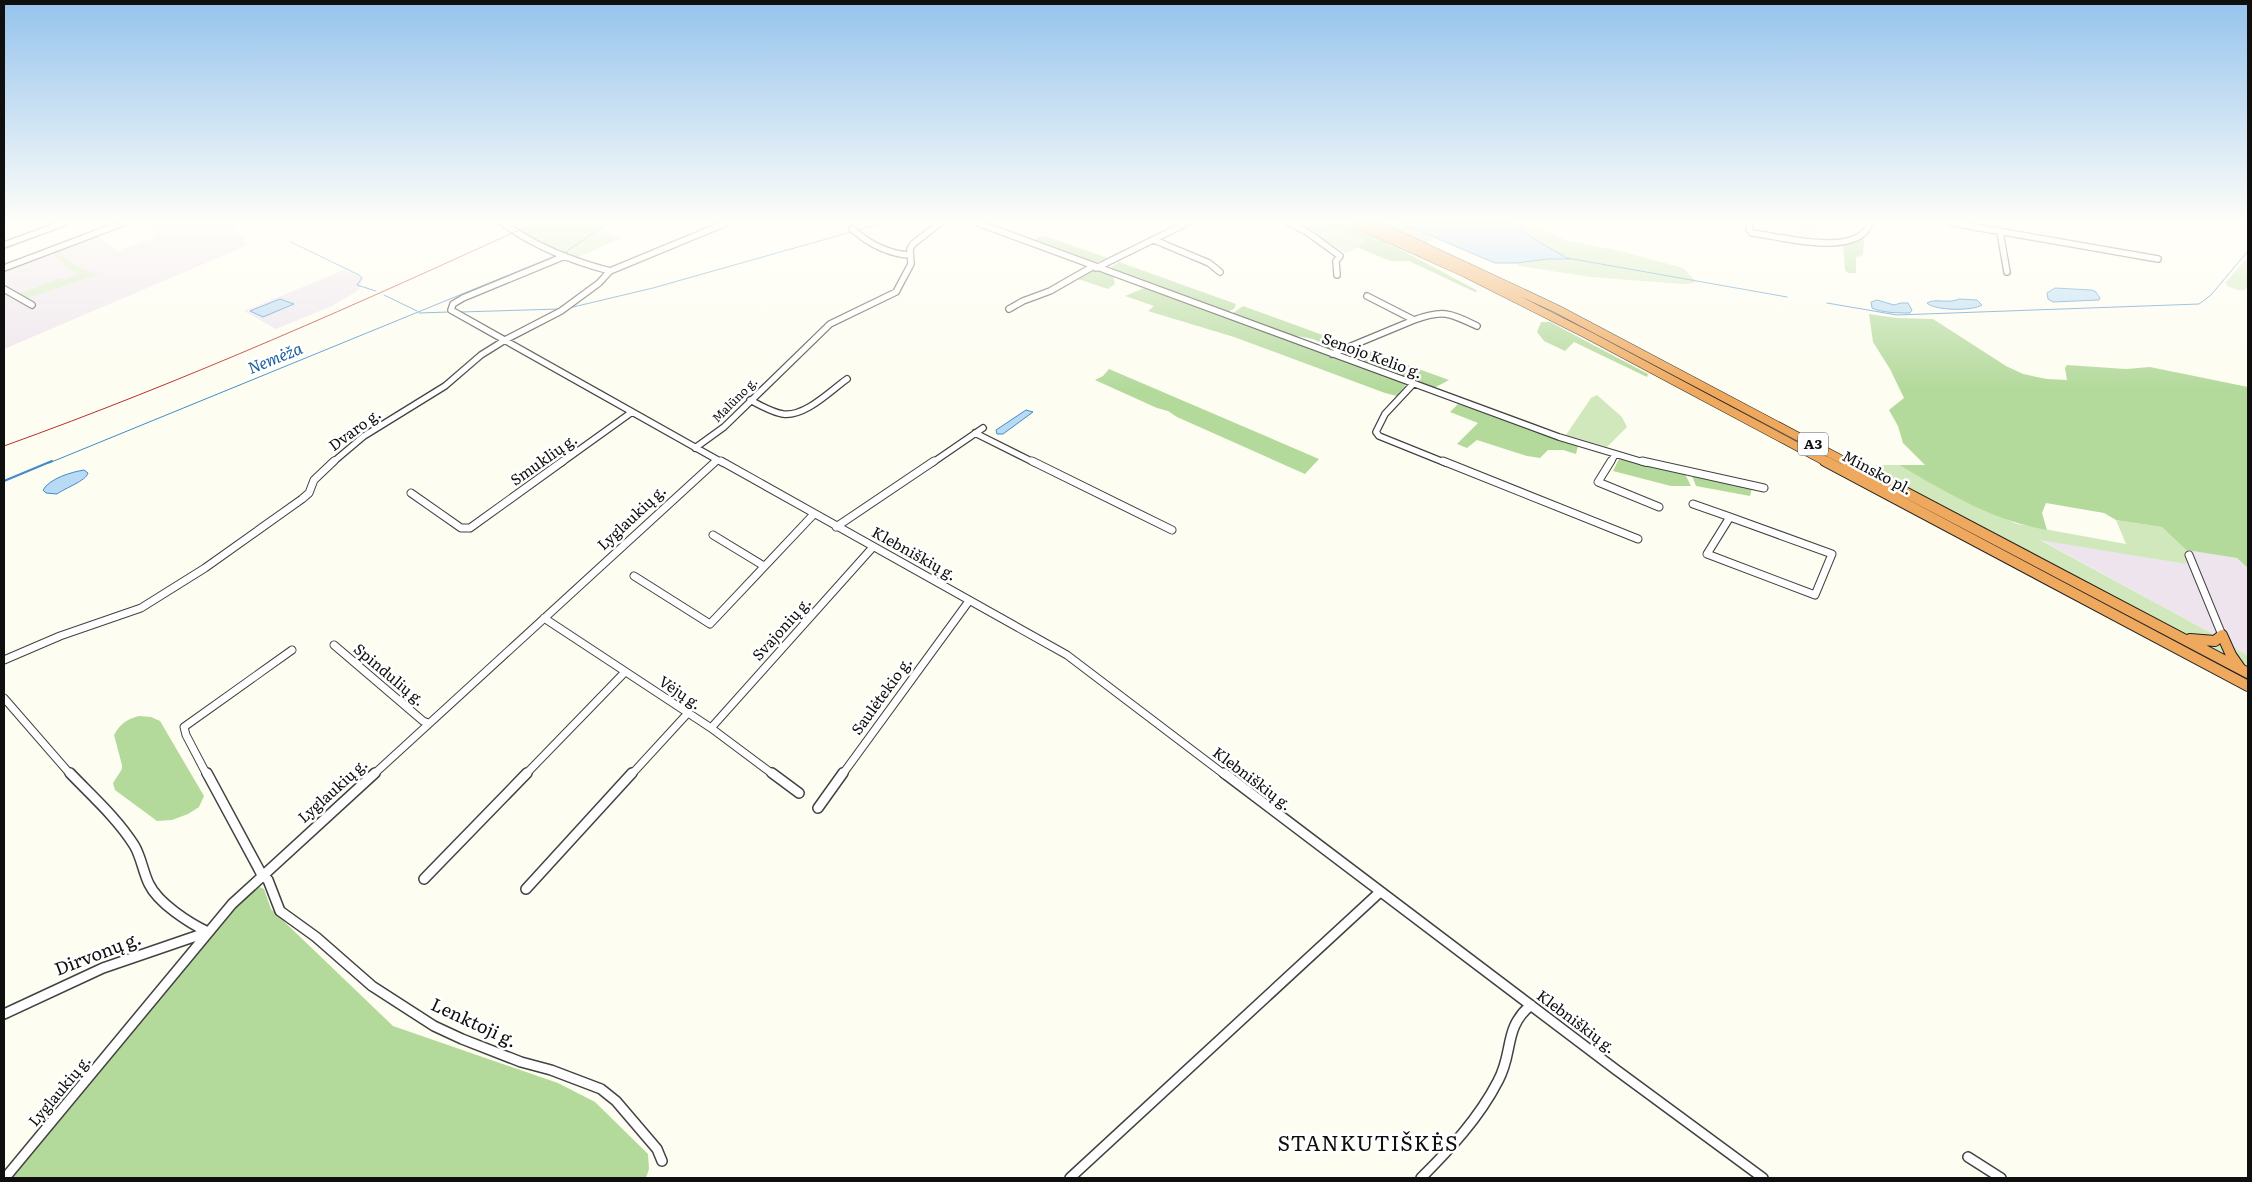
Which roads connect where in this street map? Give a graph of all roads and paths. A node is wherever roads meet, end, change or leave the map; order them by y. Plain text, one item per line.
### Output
1 (511, 278) edge
2 (603, 278) edge
3 (903, 278) edge
4 (1074, 278) edge
5 (1125, 278) edge
6 (1475, 278) edge
7 (1493, 278) edge
8 (4, 289) edge
9 (1366, 296) dead end
10 (32, 305) dead end
11 (1009, 309) dead end
12 (1414, 320) junction
13 (1477, 326) dead end
14 (505, 340) junction
15 (1332, 354) junction
16 (847, 379) dead end
17 (1413, 384) junction
18 (750, 400) junction
19 (632, 412) junction
20 (983, 428) dead end
21 (976, 433) junction
22 (695, 448) junction
23 (1615, 455) junction
24 (718, 460) junction
25 (1764, 488) dead end
26 (411, 493) dead end
27 (1693, 504) dead end
28 (1659, 506) dead end
29 (814, 514) junction
30 (1730, 517) junction
31 (836, 527) junction
32 (1172, 530) dead end
33 (713, 535) dead end
34 (1638, 538) dead end
35 (873, 547) junction
36 (2189, 555) dead end
37 (764, 566) junction
38 (634, 576) dead end
39 (969, 601) junction
40 (544, 618) junction
41 (2222, 635) junction
42 (2176, 636) junction
43 (334, 646) dead end
44 (292, 650) dead end
45 (4, 660) edge
46 (2244, 671) edge
47 (625, 672) junction
48 (2248, 686) edge
49 (4, 698) edge
50 (687, 714) junction
51 (428, 723) junction
52 (710, 728) junction
53 (798, 793) dead end
54 (818, 808) dead end
55 (262, 875) junction
56 (424, 879) dead end
57 (526, 889) dead end
58 (1380, 892) junction
59 (208, 932) junction
60 (1530, 1005) junction
61 (4, 1014) edge
62 (1968, 1157) dead end
63 (662, 1161) dead end
64 (5, 1178) edge
65 (1070, 1178) edge
66 (1421, 1178) edge
67 (1763, 1178) edge
68 (2001, 1178) edge

1 - 14 street
2 - 14 street, Dvaro g.
3 - 18 street, Malūno g.
4 - 11 street
5 - 15 street, Senojo Kelio g.
6 - 48 highway, Minsko pl. / A3
7 - 42 highway, Minsko pl. / A3
8 - 10 street
9 - 12 street
12 - 13 street
12 - 15 street
14 - 19 street
14 - 45 street, Dvaro g.
15 - 17 street, Senojo Kelio g.
16 - 18 street
17 - 23 street, Senojo Kelio g.
17 - 34 street
18 - 22 street, Malūno g.
19 - 22 street
19 - 26 street, Smuklių g.
20 - 21 street
21 - 31 street
21 - 32 street
22 - 24 street, Klebniškių g.
23 - 25 street, Senojo Kelio g.
23 - 28 street
24 - 29 street, Klebniškių g.
24 - 40 street, Lyglaukių g.
27 - 30 street
29 - 31 street, Klebniškių g.
29 - 37 street
30 - 30 street
31 - 35 street, Klebniškių g.
33 - 37 street
35 - 39 street, Klebniškių g.
35 - 52 street, Svajonių g.
36 - 41 street
37 - 38 street
39 - 54 street, Saulėtekio g.
39 - 58 street, Klebniškių g.
40 - 47 street, Vėjų g.
40 - 51 street, Lyglaukių g.
41 - 42 highway
41 - 46 highway
42 - 46 highway, Minsko pl. / A3
43 - 51 street, Spindulių g.
44 - 55 street, Lenktoji g.
47 - 50 street, Vėjų g.
47 - 56 street
49 - 59 street
50 - 52 street, Vėjų g.
50 - 57 street
51 - 55 street, Lyglaukių g.
52 - 53 street, Vėjų g.
55 - 59 street, Lyglaukių g.
55 - 63 street, Lenktoji g.
58 - 60 street, Klebniškių g.
58 - 65 street
59 - 61 street, Dirvonų g.
59 - 64 street, Lyglaukių g.
60 - 66 street
60 - 67 street, Klebniškių g.
62 - 68 street

